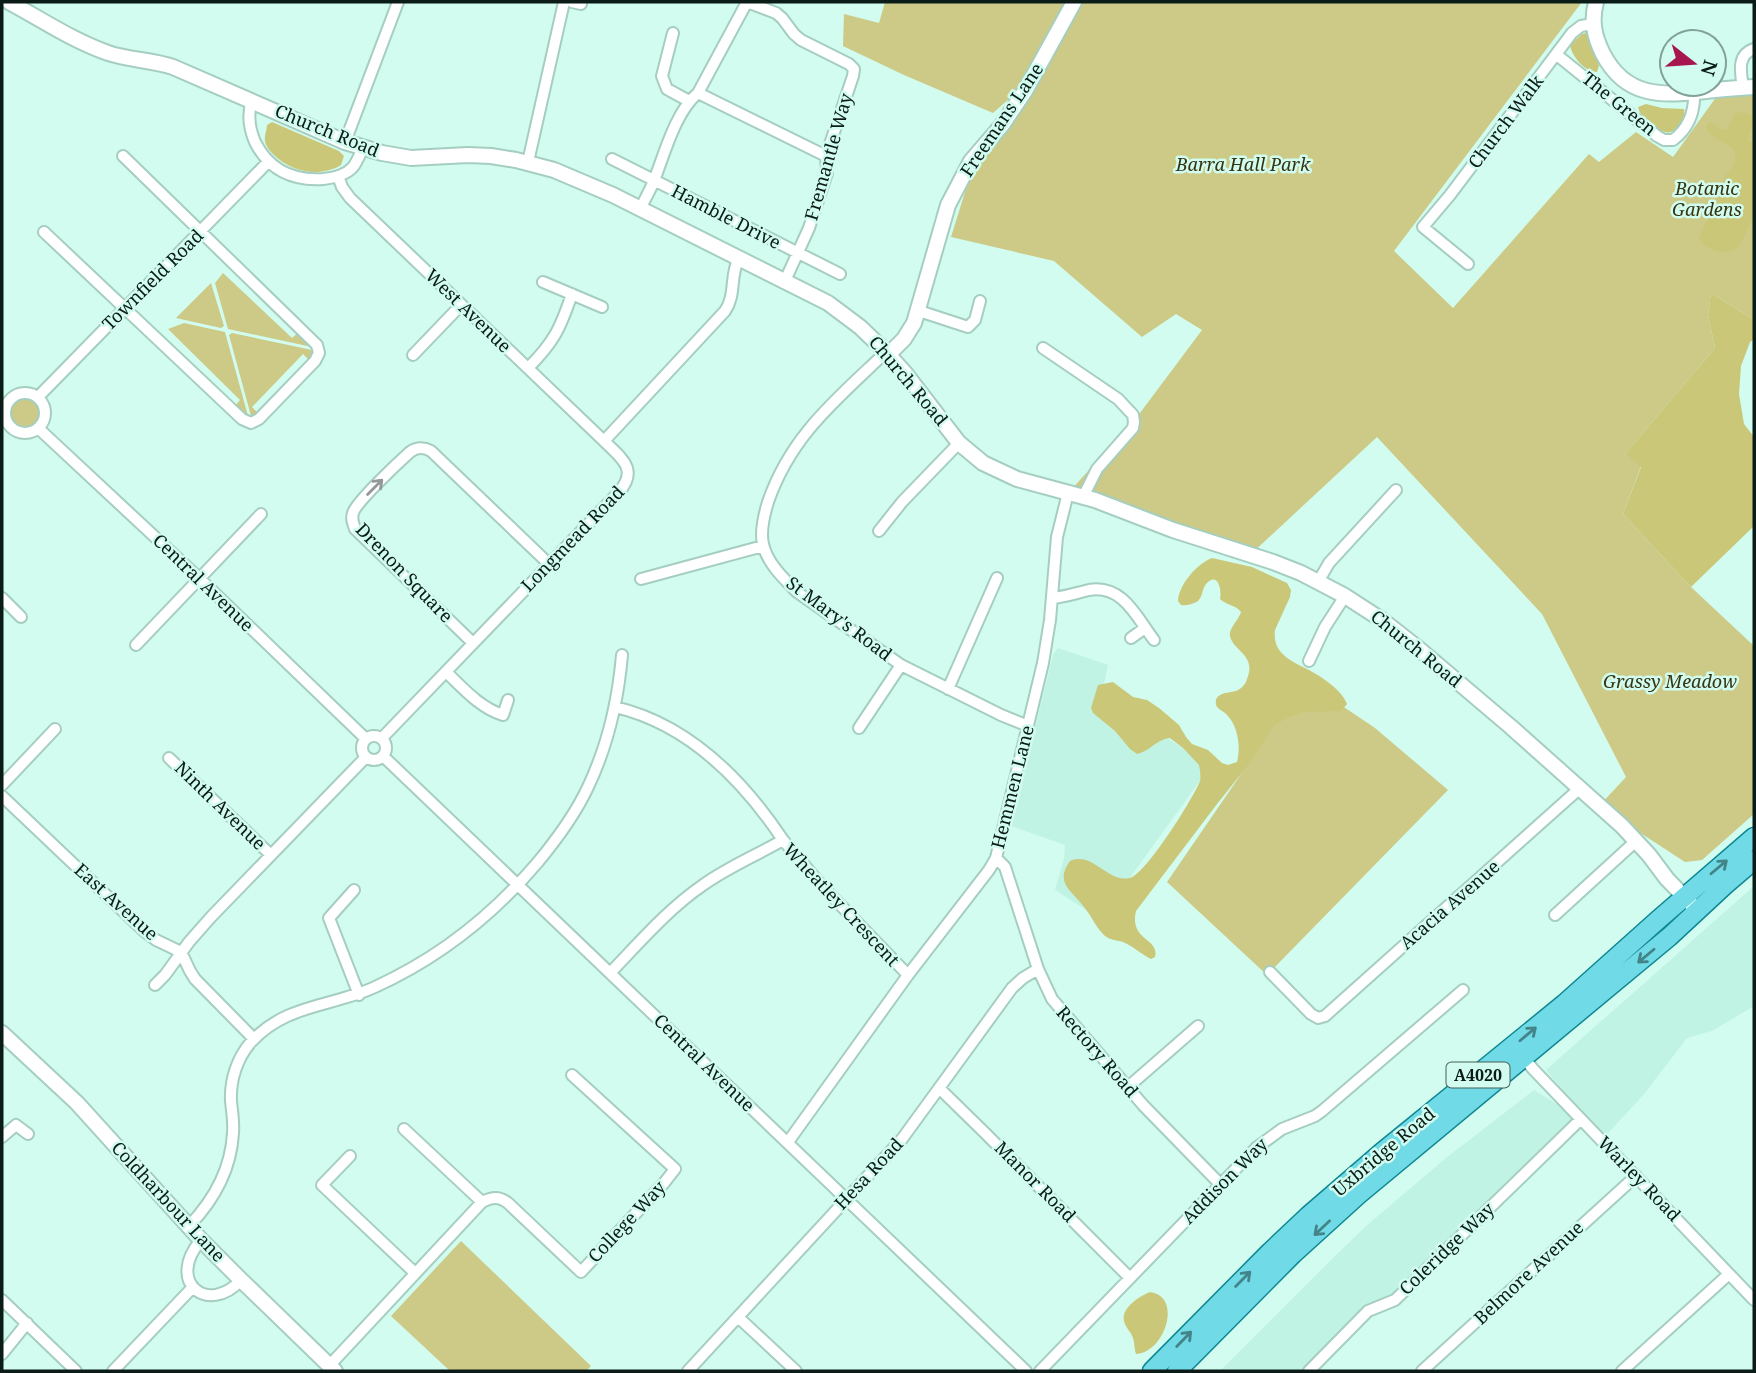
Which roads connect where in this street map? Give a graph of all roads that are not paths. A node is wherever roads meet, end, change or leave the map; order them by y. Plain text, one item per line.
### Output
1 (7, 2) edge
2 (398, 2) edge
3 (564, 2) edge
4 (747, 2) edge
5 (1074, 2) edge
6 (1596, 3) edge
7 (2, 7) edge
8 (1593, 24) junction
9 (673, 33) dead end
10 (1754, 49) edge
11 (1557, 55) junction
12 (1749, 88) edge
13 (1728, 90) edge
14 (1658, 93) edge
15 (694, 97) junction
16 (1694, 98) edge
17 (252, 100) junction
18 (345, 142) junction
19 (363, 148) junction
20 (123, 156) dead end
21 (826, 156) junction
22 (612, 159) dead end
23 (268, 162) junction
24 (528, 162) junction
25 (338, 176) junction
26 (654, 180) junction
27 (640, 209) junction
28 (201, 231) junction
29 (44, 232) dead end
30 (799, 253) junction
31 (738, 260) junction
32 (1468, 264) dead end
33 (840, 274) dead end
34 (544, 282) dead end
35 (785, 283) junction
36 (572, 294) junction
37 (980, 301) dead end
38 (461, 305) junction
39 (603, 307) dead end
40 (124, 309) junction
41 (919, 311) junction
42 (1044, 348) dead end
43 (887, 354) junction
44 (414, 355) dead end
45 (528, 368) junction
46 (6, 395) edge
47 (38, 397) junction
48 (38, 428) junction
49 (6, 431) edge
50 (604, 440) junction
51 (959, 443) junction
52 (1396, 490) dead end
53 (1075, 495) junction
54 (261, 514) dead end
55 (879, 531) dead end
56 (763, 546) junction
57 (549, 564) junction
58 (997, 578) dead end
59 (200, 579) junction
60 (641, 579) dead end
61 (1318, 582) junction
62 (1345, 596) junction
63 (2, 598) edge
64 (1052, 598) junction
65 (21, 617) dead end
66 (1145, 628) junction
67 (1131, 638) dead end
68 (1154, 640) dead end
69 (473, 643) junction
70 (136, 645) dead end
71 (622, 655) dead end
72 (1308, 661) dead end
73 (901, 665) junction
74 (446, 672) junction
75 (948, 689) junction
76 (508, 700) dead end
77 (615, 707) junction
78 (1028, 726) junction
79 (859, 728) dead end
80 (55, 729) dead end
81 (382, 738) junction
82 (366, 739) junction
83 (383, 756) junction
84 (366, 757) junction
85 (169, 758) dead end
86 (2, 785) edge
87 (1579, 789) junction
88 (2, 796) edge
89 (1754, 837) edge
90 (783, 840) junction
91 (1637, 840) junction
92 (271, 855) junction
93 (996, 858) junction
94 (1754, 860) edge
95 (518, 885) junction
96 (354, 890) dead end
97 (1684, 897) junction
98 (1698, 911) junction
99 (1555, 915) dead end
100 (181, 952) junction
101 (1038, 969) junction
102 (1270, 972) dead end
103 (610, 973) junction
104 (908, 975) junction
105 (155, 985) dead end
106 (1463, 990) dead end
107 (359, 995) junction
108 (1198, 1026) dead end
109 (2, 1032) edge
110 (254, 1039) junction
111 (1524, 1058) junction
112 (572, 1074) dead end
113 (1128, 1087) junction
114 (939, 1088) junction
115 (1581, 1119) junction
116 (404, 1129) dead end
117 (27, 1133) dead end
118 (2, 1137) edge
119 (788, 1142) junction
120 (350, 1156) dead end
121 (1636, 1176) junction
122 (1220, 1184) junction
123 (846, 1199) junction
124 (482, 1202) junction
125 (189, 1226) junction
126 (201, 1240) junction
127 (1269, 1252) junction
128 (1293, 1254) junction
129 (415, 1273) junction
130 (1729, 1274) junction
131 (1130, 1278) junction
132 (241, 1280) junction
133 (193, 1287) junction
134 (2, 1300) edge
135 (1754, 1300) edge
136 (738, 1317) junction
137 (27, 1323) junction
138 (2, 1354) edge
139 (332, 1368) edge
140 (76, 1371) edge
141 (113, 1371) edge
142 (688, 1371) edge
143 (796, 1371) edge
144 (1026, 1371) edge
145 (1040, 1371) edge
146 (1152, 1371) edge
147 (1177, 1371) edge
148 (1309, 1371) edge
149 (1422, 1371) edge
150 (1622, 1371) edge

1 - 7 street
1 - 17 street, Church Road
2 - 18 street
3 - 24 street
4 - 15 street
4 - 21 street, Fremantle Way
5 - 41 street, Freemans Lane
6 - 8 street
8 - 11 street, Church Walk
8 - 14 street
9 - 15 street
10 - 12 street
11 - 16 street, The Green
11 - 32 street, Church Walk
12 - 13 street
15 - 21 street
15 - 26 street
17 - 18 street, Church Road
17 - 23 street
18 - 19 street, Church Road
19 - 24 street, Church Road
19 - 25 street
20 - 28 street
21 - 30 street, Fremantle Way
22 - 26 street, Hamble Drive
23 - 25 street
23 - 28 street, Townfield Road
24 - 27 street, Church Road
25 - 38 street, West Avenue
26 - 27 street
26 - 30 street, Hamble Drive
27 - 31 street, Church Road
28 - 40 street, Townfield Road
28 - 40 street
29 - 40 street
30 - 33 street, Hamble Drive
30 - 35 street, Fremantle Way
31 - 35 street, Church Road
31 - 50 street
34 - 36 street
35 - 43 street, Church Road
36 - 39 street
36 - 45 street
37 - 41 street
38 - 44 street
38 - 45 street, West Avenue
40 - 47 street, Townfield Road
41 - 43 street, Freemans Lane
42 - 53 street, Hemmen Lane
43 - 51 street, Church Road
43 - 56 street
45 - 50 street, West Avenue
46 - 47 street
46 - 49 street
47 - 48 street
48 - 49 street
48 - 59 street, Central Avenue
50 - 57 street, Longmead Road
51 - 53 street, Church Road
51 - 55 street
52 - 61 street
53 - 61 street, Church Road
53 - 64 street, Hemmen Lane
54 - 59 street
56 - 60 street
56 - 73 street, St Mary's Road
57 - 69 street, Longmead Road
69 -> 57 street, Drenon Square
58 - 75 street
59 - 70 street
59 - 82 street, Central Avenue
61 - 62 street, Church Road
62 - 72 street
62 - 87 street, Church Road
63 - 65 street
64 - 66 street
64 - 78 street, Hemmen Lane
66 - 67 street
66 - 68 street
69 - 74 street, Longmead Road
71 - 77 street
73 - 75 street, St Mary's Road
73 - 79 street
74 - 76 street
74 - 81 street, Longmead Road
75 - 78 street, St Mary's Road
77 - 90 street
77 - 95 street
78 - 93 street, Hemmen Lane
80 - 86 street
81 - 82 street
81 - 83 street
82 - 84 street
83 - 84 street
83 - 95 street, Central Avenue
84 - 92 street
85 - 92 street, Ninth Avenue
87 - 91 street, Church Road
87 - 102 street, Acacia Avenue
88 - 100 street, East Avenue
97 -> 89 main road, Uxbridge Road / A4020
90 - 103 street, Wheatley Crescent
90 - 104 street, Wheatley Crescent
91 - 97 street, Church Road
91 - 99 street
92 - 100 street
93 - 101 street, Rectory Road
93 - 104 street, Hemmen Lane
94 - 98 main road, Uxbridge Road / A4020
95 - 103 street, Central Avenue
95 - 107 street
96 - 107 street
97 - 98 street, Church Road
127 -> 97 main road, Uxbridge Road / A4020
98 -> 111 main road, Uxbridge Road / A4020
100 - 105 street
100 - 110 street
101 - 113 street, Rectory Road
101 - 114 street, Hesa Road
103 - 119 street, Central Avenue
104 - 119 street, Hemmen Lane
106 - 122 street, Addison Way
107 - 110 street
108 - 113 street
109 - 125 street, Coldharbour Lane
110 - 125 street
111 - 115 street, Warley Road
111 -> 128 main road, Uxbridge Road / A4020
112 - 124 street, College Way
113 - 122 street, Rectory Road
114 - 123 street, Hesa Road
114 - 131 street, Manor Road
115 - 121 street, Warley Road
115 - 148 street, Coleridge Way
116 - 124 street
117 - 118 street
119 - 123 street, Central Avenue
120 - 129 street
121 - 130 street, Warley Road
121 - 149 street, Belmore Avenue
122 - 131 street, Addison Way
123 - 136 street, Hesa Road
123 - 144 street, Central Avenue
124 - 129 street
125 - 126 street, Coldharbour Lane
126 - 132 street, Coldharbour Lane
126 - 133 street
127 - 128 main road
146 -> 127 main road, Uxbridge Road / A4020
128 - 147 main road, Uxbridge Road / A4020
129 - 139 street
130 - 135 street, Warley Road
130 - 150 street
131 - 145 street, Addison Way
132 - 133 street
132 - 139 street, Coldharbour Lane
133 - 141 street
134 - 137 street
136 - 142 street, Hesa Road
136 - 143 street
137 - 138 street
137 - 140 street

